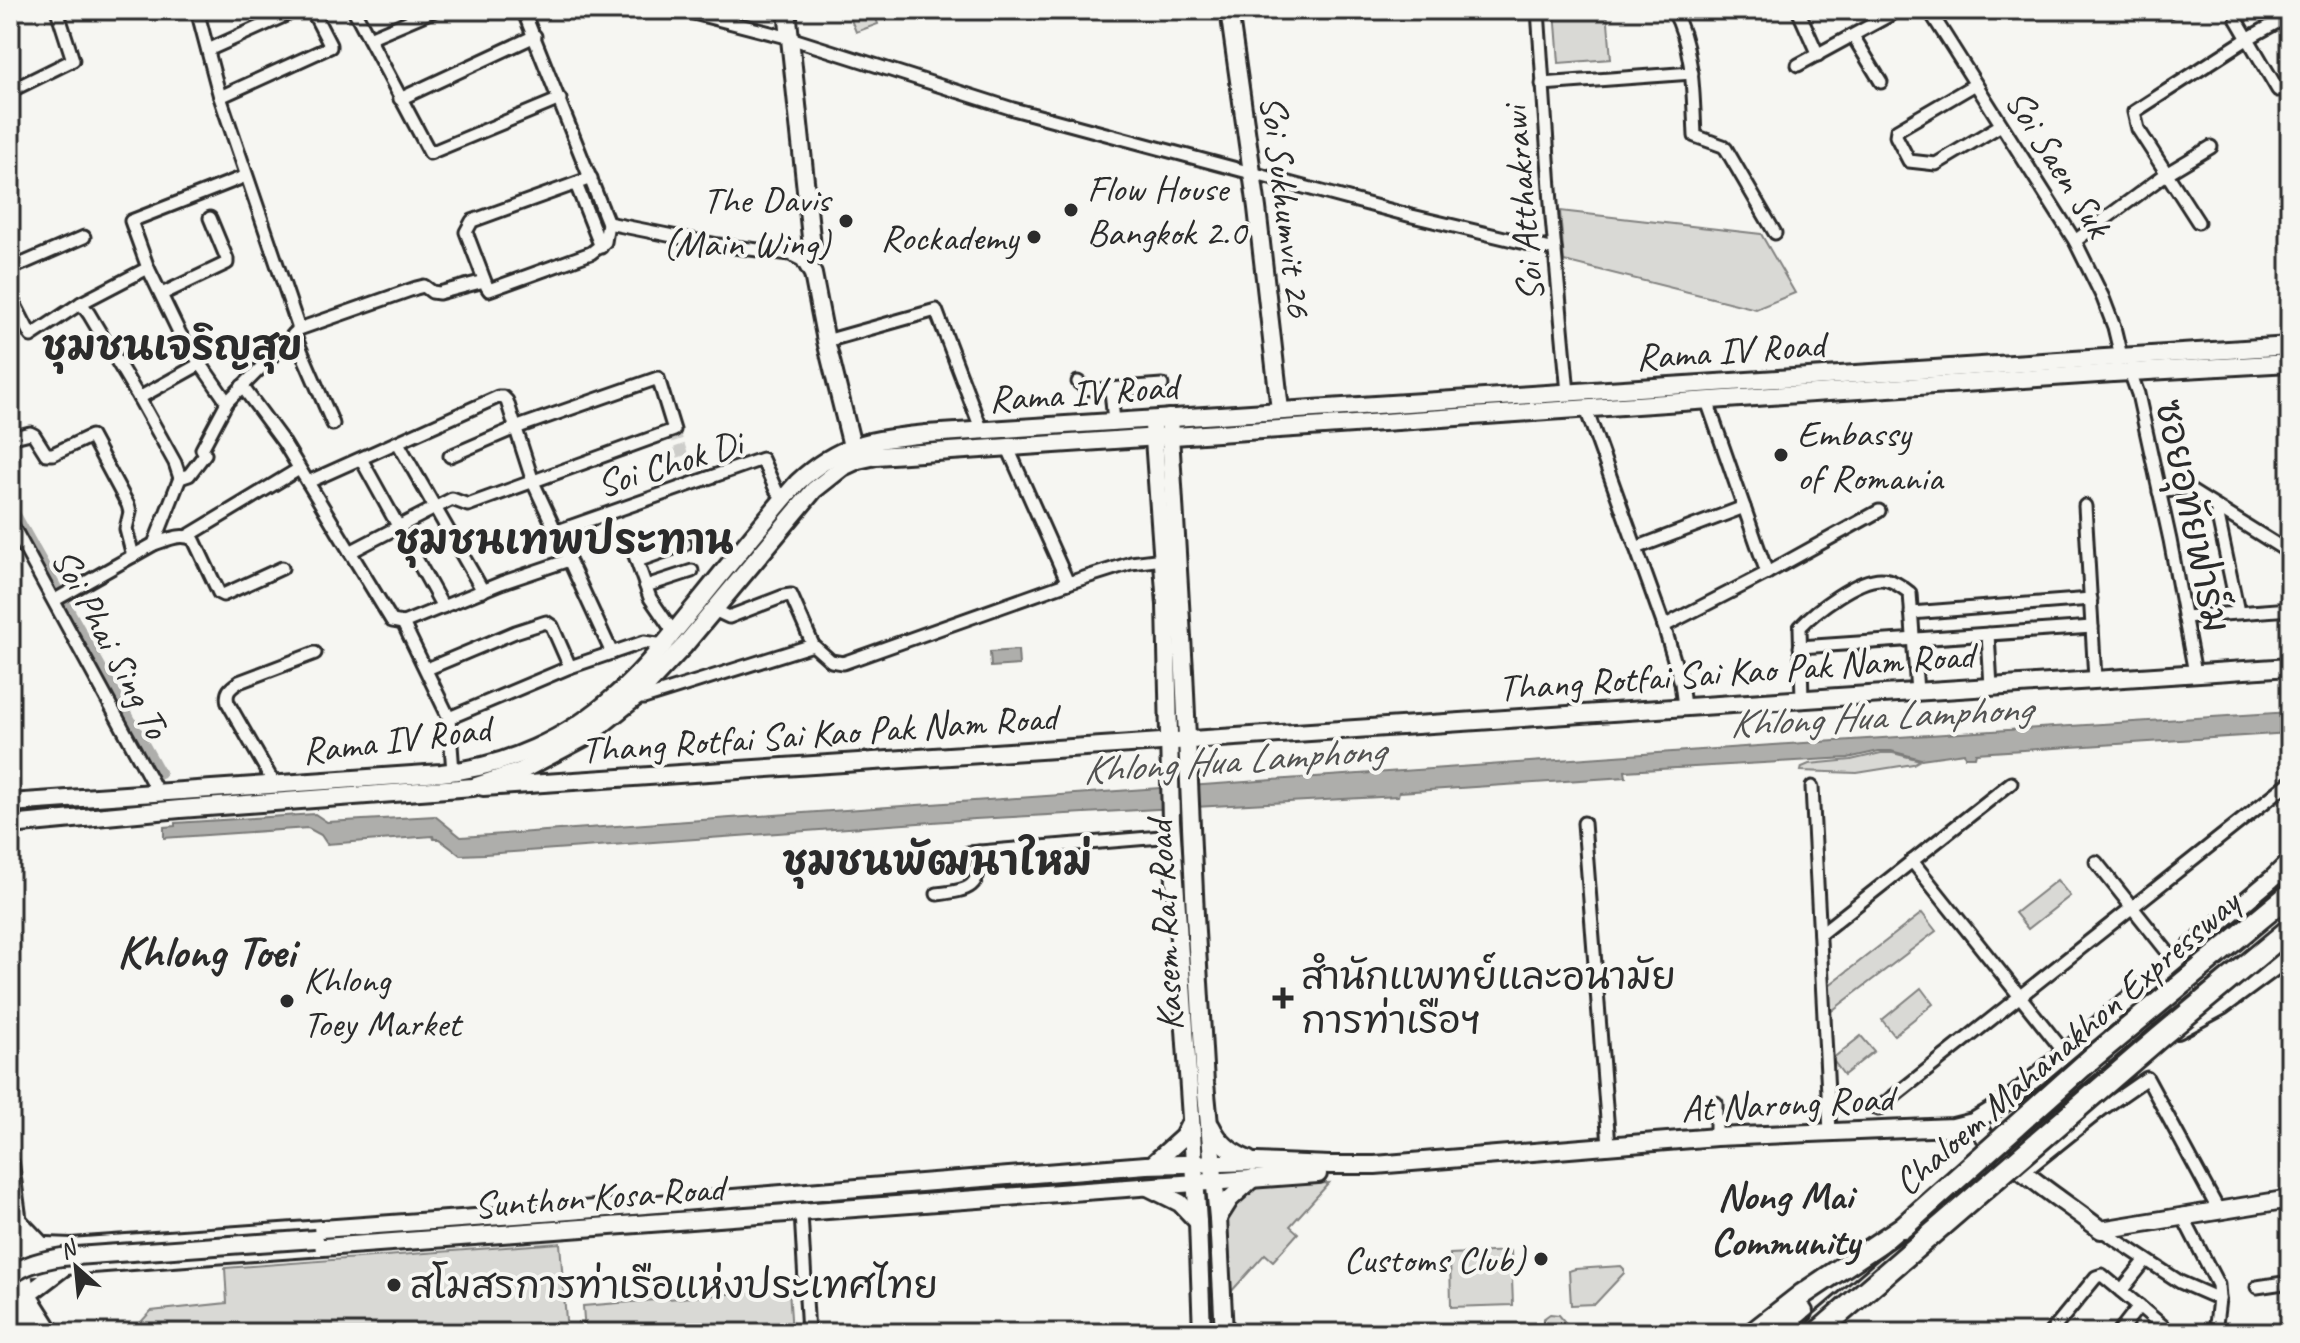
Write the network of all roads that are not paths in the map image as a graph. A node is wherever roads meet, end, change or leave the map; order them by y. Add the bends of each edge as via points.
1 (57, 10) edge
2 (197, 10) edge
3 (297, 10) edge
4 (312, 10) edge
5 (354, 10) edge
6 (523, 10) edge
7 (682, 10) edge
8 (787, 10) edge
9 (1229, 10) edge
10 (1538, 10) edge
11 (1673, 10) edge
12 (1798, 10) edge
13 (1899, 10) edge
14 (1929, 10) edge
15 (429, 11) edge
16 (2290, 15) edge
17 (2237, 20) dead end
18 (535, 36) junction
19 (1853, 36) junction
20 (369, 38) junction
21 (790, 38) junction
22 (2247, 39) junction
23 (208, 50) junction
24 (1818, 55) junction
25 (1798, 65) dead end
26 (1692, 73) junction
27 (1881, 82) dead end
28 (2290, 83) edge
29 (1542, 84) junction
30 (1974, 85) junction
31 (10, 91) edge
32 (220, 97) junction
33 (400, 99) junction
34 (560, 99) junction
35 (2001, 125) junction
36 (2211, 147) dead end
37 (1250, 171) junction
38 (2166, 174) junction
39 (246, 176) junction
40 (591, 178) junction
41 (576, 184) junction
42 (210, 218) dead end
43 (2198, 222) dead end
44 (608, 223) junction
45 (1775, 233) dead end
46 (84, 237) dead end
47 (2075, 241) junction
48 (601, 247) junction
49 (1555, 250) junction
50 (806, 262) junction
51 (148, 268) junction
52 (10, 269) edge
53 (484, 281) junction
54 (162, 294) junction
55 (10, 295) edge
56 (81, 303) junction
57 (297, 331) junction
58 (826, 341) junction
59 (2290, 346) edge
60 (2121, 356) junction
61 (2290, 363) edge
62 (200, 364) junction
63 (2130, 372) junction
64 (1078, 382) dead end
65 (1162, 385) dead end
66 (242, 386) junction
67 (1111, 390) junction
68 (139, 398) junction
69 (1707, 401) junction
70 (227, 402) junction
71 (1574, 404) junction
72 (1280, 410) junction
73 (1161, 419) junction
74 (1114, 422) junction
75 (333, 424) dead end
76 (515, 428) junction
77 (982, 431) junction
78 (10, 438) edge
79 (1162, 438) junction
80 (398, 443) junction
81 (852, 446) junction
82 (1007, 446) junction
83 (450, 456) dead end
84 (361, 459) junction
85 (299, 469) junction
86 (180, 478) junction
87 (308, 482) junction
88 (533, 482) junction
89 (2159, 492) junction
90 (783, 498) junction
91 (2085, 506) dead end
92 (434, 507) junction
93 (1744, 507) junction
94 (2216, 507) junction
95 (1879, 511) dead end
96 (10, 521) edge
97 (399, 526) junction
98 (555, 532) junction
99 (188, 536) junction
100 (629, 539) dead end
101 (154, 544) junction
102 (685, 544) dead end
103 (1636, 548) junction
104 (350, 552) junction
105 (2290, 553) edge
106 (133, 556) junction
107 (1163, 559) junction
108 (569, 560) junction
109 (637, 561) junction
110 (282, 568) dead end
111 (692, 571) dead end
112 (1767, 573) junction
113 (1068, 583) junction
114 (646, 586) junction
115 (483, 591) junction
116 (61, 597) junction
117 (2091, 599) junction
118 (1173, 604) junction
119 (443, 607) junction
120 (2290, 609) edge
121 (714, 610) junction
122 (2238, 612) junction
123 (1911, 613) junction
124 (2184, 617) junction
125 (403, 623) junction
126 (1664, 626) junction
127 (2092, 627) junction
128 (1988, 634) junction
129 (669, 639) junction
130 (1913, 639) junction
131 (813, 645) junction
132 (1800, 647) junction
133 (315, 653) dead end
134 (612, 653) junction
135 (570, 667) junction
136 (2290, 667) edge
137 (427, 669) junction
138 (2195, 673) junction
139 (2095, 679) junction
140 (1991, 687) junction
141 (1917, 692) junction
142 (635, 698) junction
143 (1802, 699) junction
144 (1684, 706) junction
145 (449, 718) junction
146 (1186, 742) junction
147 (1169, 743) junction
148 (453, 772) junction
149 (2290, 782) edge
150 (2011, 783) dead end
151 (275, 785) junction
152 (473, 787) junction
153 (1812, 787) dead end
154 (158, 793) junction
155 (10, 803) edge
156 (1584, 823) dead end
157 (10, 825) edge
158 (1172, 828) junction
159 (1912, 861) junction
160 (2290, 861) edge
161 (2096, 862) dead end
162 (2290, 873) edge
163 (937, 894) dead end
164 (2290, 894) edge
165 (2132, 908) junction
166 (2290, 929) edge
167 (1820, 934) junction
168 (1188, 946) junction
169 (2290, 953) edge
170 (2177, 963) junction
171 (2020, 997) junction
172 (2160, 1037) junction
173 (2065, 1053) junction
174 (1716, 1103) dead end
175 (1878, 1109) dead end
176 (1191, 1121) junction
177 (1209, 1121) junction
178 (1976, 1125) junction
179 (1830, 1132) junction
180 (1716, 1137) junction
181 (1609, 1145) junction
182 (1194, 1162) junction
183 (1212, 1162) junction
184 (10, 1164) edge
185 (1152, 1165) junction
186 (1255, 1170) junction
187 (2025, 1171) junction
188 (1214, 1181) junction
189 (1196, 1183) junction
190 (1145, 1185) junction
191 (2290, 1199) edge
192 (2219, 1211) junction
193 (801, 1213) junction
194 (2183, 1217) junction
195 (1218, 1218) junction
196 (462, 1219) junction
197 (1198, 1222) junction
198 (1903, 1227) junction
199 (2101, 1230) junction
200 (17, 1235) edge
201 (99, 1245) junction
202 (2146, 1260) junction
203 (98, 1264) junction
204 (65, 1266) junction
205 (14, 1268) edge
206 (2290, 1282) edge
207 (10, 1287) edge
208 (2257, 1287) dead end
209 (2121, 1291) junction
210 (22, 1299) junction
211 (2219, 1299) junction
212 (2139, 1306) junction
213 (13, 1333) edge
214 (37, 1333) edge
215 (52, 1333) edge
216 (808, 1333) edge
217 (1202, 1333) edge
218 (1224, 1333) edge
219 (1753, 1333) edge
220 (1776, 1333) edge
221 (1817, 1333) edge
222 (2050, 1333) edge
223 (2118, 1333) edge
224 (2171, 1333) edge
225 (2215, 1333) edge

1 - 31 street via 73,60
2 - 23 street
3 - 23 street
4 - 32 street via 330,47
5 - 20 street
6 - 18 street
7 - 21 street
8 - 21 main road
9 - 37 main road, Soi Sukhumvit 26
10 - 29 street, Soi Atthakrawi
11 - 26 street
12 - 24 street
13 - 19 street
14 - 30 street, Soi Saen Suk
15 - 20 street
16 - 22 street
17 - 22 street
18 - 33 street
18 - 34 street
19 - 24 street
19 - 27 street
20 - 33 street
21 - 37 street via 1013,109
21 - 50 main road via 812,247
22 - 28 street via 2278,90
22 - 38 street via 2134,112 2138,129
23 - 32 street
24 - 25 street
26 - 29 street
26 - 45 street via 1695,136 1726,149
29 - 49 street, Soi Atthakrawi
30 - 35 street, Soi Saen Suk
30 - 35 street via 1897,130 1909,161 1936,164
32 - 39 street
33 - 34 street via 430,153
34 - 40 street
35 - 47 street, Soi Saen Suk
36 - 38 street
37 - 49 street
37 - 72 main road, Soi Sukhumvit 26
38 - 43 street
38 - 47 street
39 - 51 street via 131,221
39 - 57 street
40 - 41 street
40 - 44 street
41 - 48 street
41 - 53 street via 472,221 466,232
42 - 54 street via 227,263
44 - 48 street
44 - 50 street via 790,254
46 - 52 street
47 - 60 street, Soi Saen Suk via 2103,298
48 - 53 street via 489,290
49 - 71 street, Soi Atthakrawi
50 - 58 main road
51 - 54 street
51 - 56 street
53 - 57 street via 439,293 416,288
54 - 62 street
55 - 56 street via 31,336
56 - 68 street
57 - 66 street
57 - 75 street
58 - 77 street via 936,310
58 - 81 main road
59 - 60 main road, Rama IV Road
60 - 71 main road, Rama IV Road
61 - 63 main road, Rama IV Road
62 - 68 street
62 - 70 street
63 - 69 main road, Rama IV Road
63 - 89 street, ซอยอุทัยฟาร์ม
64 - 67 street via 1091,390
65 - 67 street
66 - 70 street
66 - 85 street
67 - 74 street
68 - 86 street
69 - 71 main road, Rama IV Road
69 - 93 street
70 - 86 street via 202,449 205,454 189,475
71 - 72 main road, Rama IV Road
71 - 79 main road, Rama IV Road
71 - 103 street, Soi Atthakrawi
72 - 73 main road, Rama IV Road
73 - 74 main road, Rama IV Road
73 - 79 main road, Kasem Rat Road
74 - 77 main road, Rama IV Road
76 - 80 street via 507,401 498,397
76 - 83 street
76 - 88 street
76 - 88 street via 658,378 674,430
77 - 81 main road, Rama IV Road via 894,437
78 - 106 street via 30,433 46,454 53,454 91,436 128,505 126,529
79 - 82 main road, Rama IV Road
79 - 107 main road, Kasem Rat Road
79 - 118 main road, Kasem Rat Road
80 - 84 street
80 - 92 street
81 - 90 main road, Rama IV Road via 814,467
82 - 113 street
82 - 121 main road, Rama IV Road via 897,453 843,467 814,490
84 - 87 street
84 - 97 street
85 - 87 street
85 - 99 street
86 - 101 street
87 - 104 street
88 - 92 street via 468,505 452,499
88 - 98 street
89 - 94 street via 2186,488
89 - 124 street, ซอยอุทัยฟาร์ม
90 - 98 street, Soi Chok Di via 762,459
90 - 129 main road, Rama IV Road
91 - 117 street
92 - 97 street
92 - 115 street
93 - 103 street
93 - 112 street
94 - 105 street
94 - 122 street
95 - 112 street
96 - 116 street, Soi Phai Sing To
97 - 104 street
97 - 119 street
98 - 108 street
99 - 101 street
99 - 110 street via 223,595
100 - 109 street
101 - 106 street
102 - 109 street
103 - 126 street, Soi Atthakrawi
104 - 125 street via 392,621
106 - 116 street
107 - 113 street
107 - 118 main road, Kasem Rat Road
108 - 115 street
108 - 134 street
109 - 114 street
111 - 114 street
112 - 126 street
113 - 131 street via 843,663 831,661
114 - 129 street
115 - 119 street
116 - 154 street, Soi Phai Sing To
117 - 123 street
117 - 127 street
118 - 146 main road, Kasem Rat Road
118 - 147 main road, Kasem Rat Road
119 - 125 street
120 - 122 street
121 - 131 street via 729,617 791,595
121 - 142 main road, Rama IV Road
122 - 124 street
123 - 130 street
123 - 132 street via 1910,593 1899,585 1881,579 1868,582 1805,622
124 - 138 street, ซอยอุทัยฟาร์ม
125 - 137 street
126 - 144 street, Soi Atthakrawi
127 - 128 street
127 - 139 street
128 - 130 street
128 - 140 street
129 - 134 street
129 - 148 main road, Rama IV Road via 617,695 581,722 498,763
130 - 132 street
130 - 141 street
131 - 142 street
132 - 143 street
133 - 151 street via 239,682 226,697
134 - 135 street
135 - 137 street via 546,622
135 - 145 street
136 - 138 main road, Thang Rotfai Sai Kao Pak Nam Road
137 - 145 street
138 - 139 main road, Thang Rotfai Sai Kao Pak Nam Road
139 - 140 main road, Thang Rotfai Sai Kao Pak Nam Road
140 - 141 main road, Thang Rotfai Sai Kao Pak Nam Road
141 - 143 main road, Thang Rotfai Sai Kao Pak Nam Road
142 - 152 main road, Rama IV Road via 565,749
143 - 144 main road, Thang Rotfai Sai Kao Pak Nam Road
144 - 146 main road, Thang Rotfai Sai Kao Pak Nam Road
145 - 148 street
146 - 147 main road, Thang Rotfai Sai Kao Pak Nam Road
146 - 168 main road, Kasem Rat Road
147 - 152 main road, Thang Rotfai Sai Kao Pak Nam Road
147 - 158 main road, Kasem Rat Road
148 - 151 main road, Rama IV Road
149 - 165 street
150 - 159 street
151 - 154 main road, Rama IV Road
152 - 157 main road, Rama IV Road
153 - 167 street
154 - 155 main road, Rama IV Road
156 - 181 street
158 - 163 street via 973,852 980,870 974,883 962,891
158 - 168 main road, Kasem Rat Road
159 - 167 street
159 - 171 street
160 - 170 main road, At Narong Road
161 - 165 street
162 - 170 main road, At Narong Road
164 - 198 highway, Chaloem Mahanakhon Expressway, bridge via 2092,1058
165 - 170 street
165 - 171 street
166 - 172 highway, Chaloem Mahanakhon Expressway, bridge
167 - 179 street
168 - 176 main road, Kasem Rat Road
168 - 177 main road, Kasem Rat Road
169 - 172 highway, bridge via 2221,1004
170 - 173 main road, At Narong Road
170 - 178 main road, At Narong Road via 2005,1112
171 - 173 street
171 - 175 street
172 - 221 highway, Chaloem Mahanakhon Expressway, bridge
173 - 178 main road, At Narong Road
174 - 180 street
176 - 182 main road, Kasem Rat Road
176 - 185 main road via 1183,1137
177 - 183 main road, Kasem Rat Road
177 - 186 main road via 1222,1144
178 - 179 main road, At Narong Road
178 - 186 main road, At Narong Road via 1949,1134 1691,1146 1399,1170
178 - 187 main road via 2002,1155
179 - 180 main road, At Narong Road
180 - 181 main road, At Narong Road
181 - 186 main road, At Narong Road
182 - 183 main road, At Narong Road
182 - 185 main road, Sunthon Kosa Road
182 - 189 main road, Kasem Rat Road
183 - 186 main road, At Narong Road
183 - 188 main road, Kasem Rat Road
184 - 200 main road
185 - 196 main road, Sunthon Kosa Road
186 - 188 main road, At Narong Road
186 - 195 main road
187 - 192 street via 2147,1078
187 - 199 main road
188 - 189 main road, At Narong Road
188 - 195 main road, Kasem Rat Road
189 - 190 main road, Sunthon Kosa Road
189 - 197 main road, Kasem Rat Road
190 - 193 main road, Sunthon Kosa Road
190 - 197 main road via 1172,1198
191 - 192 main road
192 - 194 main road
193 - 203 main road, Sunthon Kosa Road
193 - 216 street
194 - 199 main road
194 - 211 street via 2218,1285
195 - 218 main road, Kasem Rat Road
196 - 201 main road, Sunthon Kosa Road
196 - 205 main road, bridge via 401,1232 62,1257
197 - 217 main road, Kasem Rat Road
198 - 219 highway
198 - 220 highway, Chaloem Mahanakhon Expressway
199 - 202 street
200 - 201 main road, Sunthon Kosa Road via 43,1247
200 - 205 main road
201 - 203 main road
202 - 209 street
202 - 211 street
203 - 204 main road, Sunthon Kosa Road
204 - 205 main road, Sunthon Kosa Road
204 - 210 main road
205 - 210 main road
206 - 208 street
207 - 210 main road
209 - 212 street
209 - 222 street via 2104,1275 2098,1276
210 - 213 main road
210 - 214 main road
210 - 215 main road
211 - 225 street
212 - 223 street
212 - 224 street

